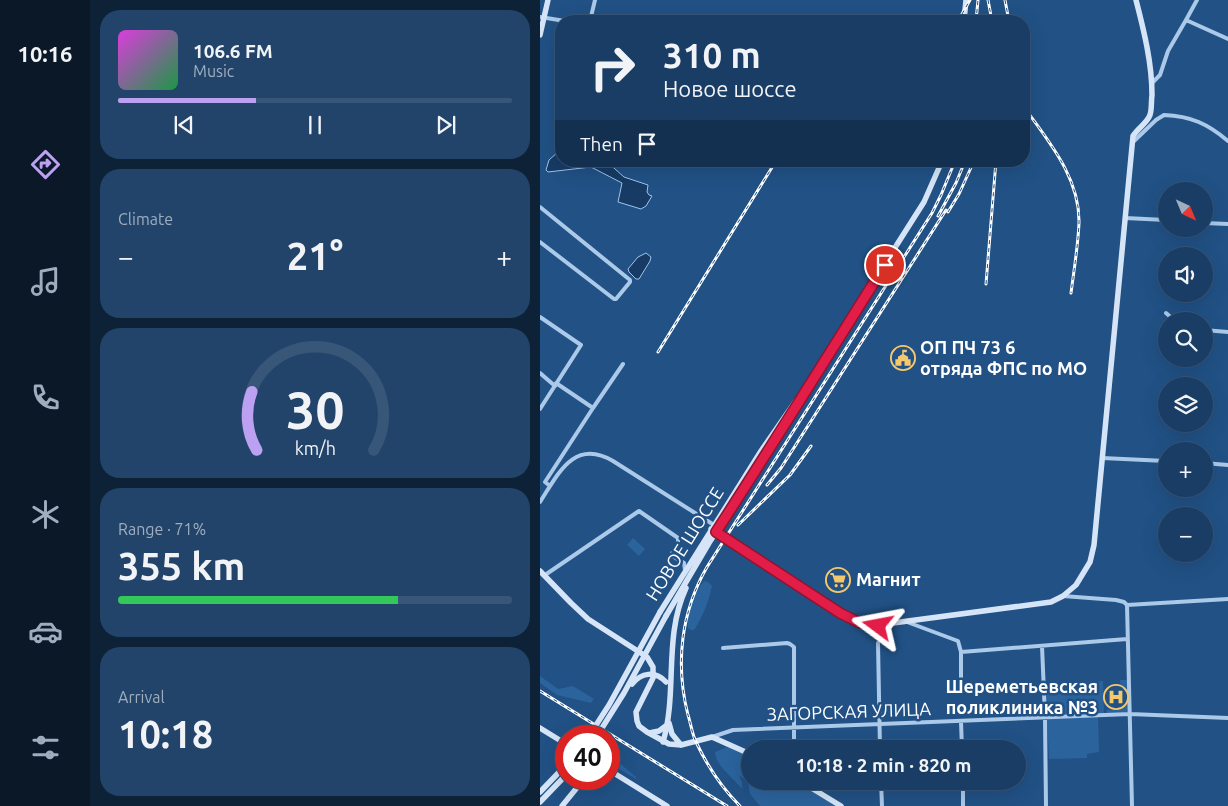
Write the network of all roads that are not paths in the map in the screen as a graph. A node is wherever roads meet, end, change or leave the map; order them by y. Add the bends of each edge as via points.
1 (548, 0) edge
2 (595, 0) edge
3 (966, 0) edge
4 (1136, 0) edge
5 (1197, 0) edge
6 (591, 15) edge
7 (965, 15) edge
8 (542, 17) edge
9 (555, 19) edge
10 (1186, 20) junction
11 (540, 35) edge
12 (1228, 39) edge
13 (1152, 83) junction
14 (1133, 142) junction
15 (1228, 142) edge
16 (939, 167) edge
17 (540, 207) edge
18 (1125, 218) junction
19 (1158, 220) edge
20 (1213, 223) edge
21 (1228, 224) edge
22 (540, 242) edge
23 (540, 317) edge
24 (1213, 331) edge
25 (1228, 332) edge
26 (623, 364) dead end
27 (540, 372) edge
28 (556, 384) junction
29 (593, 408) junction
30 (540, 409) edge
31 (566, 449) junction
32 (570, 454) dead end
33 (1102, 458) junction
34 (1158, 461) edge
35 (1213, 464) edge
36 (1228, 465) edge
37 (550, 486) junction
38 (540, 502) edge
39 (714, 529) junction
40 (684, 563) junction
41 (694, 563) junction
42 (685, 570) junction
43 (542, 573) edge
44 (1063, 596) junction
45 (1228, 599) edge
46 (1127, 605) junction
47 (663, 614) junction
48 (907, 622) junction
49 (1127, 639) junction
50 (878, 643) dead end
51 (1042, 646) junction
52 (723, 648) dead end
53 (961, 652) junction
54 (961, 682) dead end
55 (670, 698) junction
56 (615, 709) junction
57 (1130, 714) junction
58 (1045, 718) junction
59 (1228, 718) edge
60 (669, 721) junction
61 (961, 722) junction
62 (879, 724) junction
63 (596, 725) edge
64 (604, 725) edge
65 (540, 728) edge
66 (794, 728) junction
67 (647, 732) junction
68 (555, 737) edge
69 (712, 737) junction
70 (794, 740) edge
71 (880, 740) edge
72 (962, 740) edge
73 (663, 742) junction
74 (681, 745) junction
75 (741, 750) edge
76 (555, 776) edge
77 (620, 777) edge
78 (555, 786) edge
79 (575, 790) edge
80 (815, 790) edge
81 (881, 790) edge
82 (963, 790) edge
83 (540, 792) edge
84 (540, 802) edge
85 (562, 806) edge
86 (667, 806) edge
87 (841, 806) edge
88 (882, 806) edge
89 (964, 806) edge
90 (1046, 806) edge
91 (1132, 806) edge

1 - 8 street
2 - 6 street
3 - 7 street
4 - 13 street
5 - 10 street
8 - 9 street
8 - 11 street
10 - 12 street
10 - 13 street via 1168,51 1160,75
13 - 14 street via 1150,114 1133,136
14 - 15 street via 1164,115 1201,121
14 - 18 street
16 - 39 street, НОВОЕ ШОССЕ via 924,202 787,423
17 - 22 street via 630,281 614,299
18 - 19 street
18 - 33 street
20 - 21 street
23 - 28 street via 581,345
24 - 25 street
26 - 29 street
27 - 28 street
28 - 29 street
28 - 30 street
29 - 31 street
31 - 32 street
31 - 37 street via 545,482
33 - 34 street
33 - 44 street via 1090,562 1076,585
35 - 36 street
37 - 38 street
37 - 39 street via 573,458 596,453
39 - 41 street, НОВОЕ ШОССЕ
39 - 48 street via 858,622 878,626
40 - 41 street
40 - 42 street
40 - 43 street via 671,555 678,538 639,511
41 - 42 street, НОВОЕ ШОССЕ
41 - 47 street, НОВОЕ ШОССЕ
41 - 55 street via 675,619
42 - 47 street, НОВОЕ ШОССЕ
43 - 67 street via 588,619 652,662 653,678 636,717 639,726
44 - 46 street via 1120,600
44 - 48 street via 1041,604
45 - 46 street
46 - 49 street
47 - 56 street, НОВОЕ ШОССЕ, bridge
47 - 63 street, НОВОЕ ШОССЕ, bridge
48 - 53 street via 958,641
49 - 51 street
49 - 57 street
50 - 62 street
51 - 53 street
51 - 58 street
52 - 66 street via 786,643 794,647
53 - 54 street
55 - 56 street, bridge via 666,682 657,675 642,675
55 - 60 street
56 - 64 street, НОВОЕ ШОССЕ, bridge
57 - 58 street, ЗАГОРСКАЯ УЛИЦА
57 - 59 street, ЗАГОРСКАЯ УЛИЦА
57 - 91 street
58 - 61 street, ЗАГОРСКАЯ УЛИЦА
58 - 90 street
60 - 67 street via 659,732
60 - 73 street
60 - 74 street via 672,734
61 - 62 street, ЗАГОРСКАЯ УЛИЦА
61 - 72 street
62 - 66 street, ЗАГОРСКАЯ УЛИЦА
62 - 71 street
65 - 68 street
66 - 69 street, ЗАГОРСКАЯ УЛИЦА via 733,730
66 - 70 street
67 - 73 street
69 - 74 street
69 - 75 street
73 - 74 street
76 - 83 street
77 - 86 street
78 - 84 street
79 - 85 street
80 - 87 street
81 - 88 street
82 - 89 street

